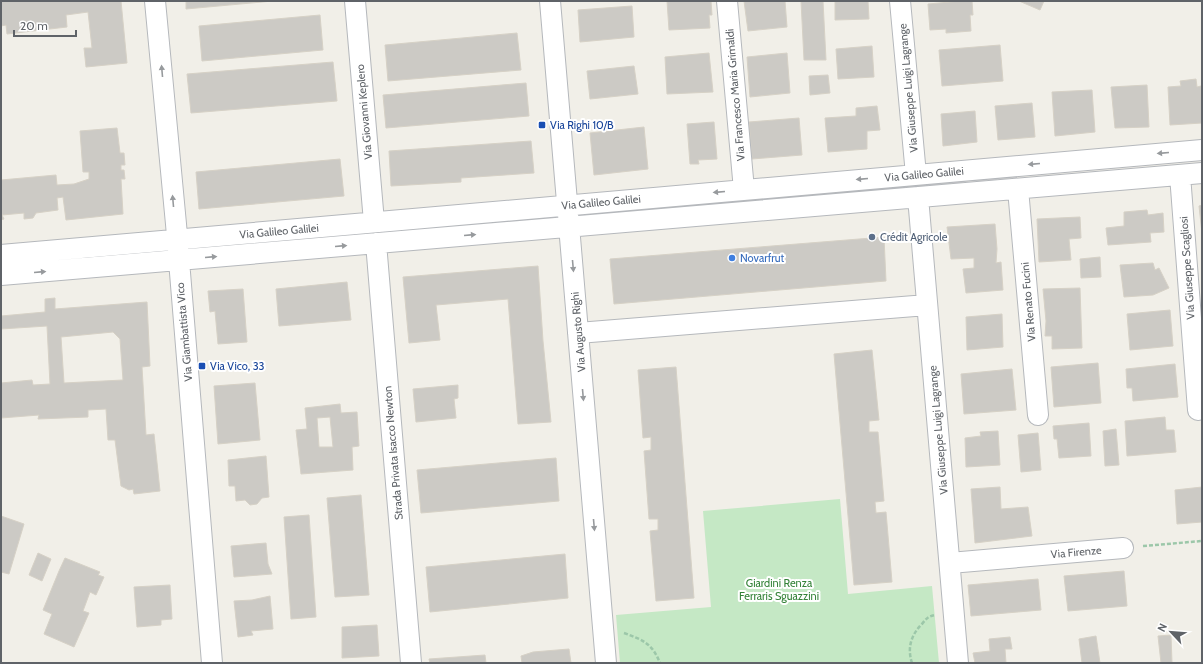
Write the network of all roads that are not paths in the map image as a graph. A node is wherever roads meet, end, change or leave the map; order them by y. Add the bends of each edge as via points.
1 (155, 1) edge
2 (355, 1) edge
3 (550, 1) edge
4 (727, 1) edge
5 (900, 1) edge
6 (1202, 150) edge
7 (1202, 173) edge
8 (916, 175) junction
9 (1180, 175) junction
10 (1018, 189) junction
11 (744, 190) junction
12 (918, 197) junction
13 (567, 205) junction
14 (374, 222) junction
15 (569, 227) junction
16 (176, 240) junction
17 (376, 243) junction
18 (1, 255) edge
19 (178, 260) junction
20 (1, 275) edge
21 (927, 305) junction
22 (578, 333) junction
23 (1198, 410) dead end
24 (1038, 415) dead end
25 (1123, 548) road end
26 (950, 563) junction
27 (212, 663) edge
28 (411, 663) edge
29 (606, 663) edge
30 (958, 663) edge

16 -> 1 street, Via Giambattista Vico
2 - 14 street, Via Giovanni Keplero
3 - 13 street, Via Augusto Righi
4 - 11 street, Via Francesco Maria Grimaldi
5 - 8 street, Via Giuseppe Luigi Lagrange
6 -> 8 street, Via Galileo Galilei
7 - 9 street, Via Galileo Galilei
8 -> 11 street, Via Galileo Galilei
9 - 10 street, Via Galileo Galilei
9 - 23 street, Via Giuseppe Scagliosi
10 - 12 street, Via Galileo Galilei
10 - 24 street, Via Renato Fucini
11 -> 13 street, Via Galileo Galilei
12 - 15 street, Via Galileo Galilei
12 - 21 street, Via Giuseppe Luigi Lagrange
13 - 14 street, Via Galileo Galilei
13 - 15 street, Via Augusto Righi
14 - 16 street, Via Galileo Galilei
17 -> 15 street, Via Galileo Galilei
15 -> 22 street, Via Augusto Righi
16 - 18 street, Via Galileo Galilei
16 - 19 street, Via Giambattista Vico
19 -> 17 street, Via Galileo Galilei
17 - 28 street, Strada Privata Isacco Newton
20 -> 19 street, Via Galileo Galilei
19 - 27 street, Via Giambattista Vico
21 - 22 street
21 - 26 street, Via Giuseppe Luigi Lagrange
22 -> 29 street, Via Augusto Righi
25 - 26 street, Via Firenze
26 - 30 street, Via Giuseppe Luigi Lagrange

